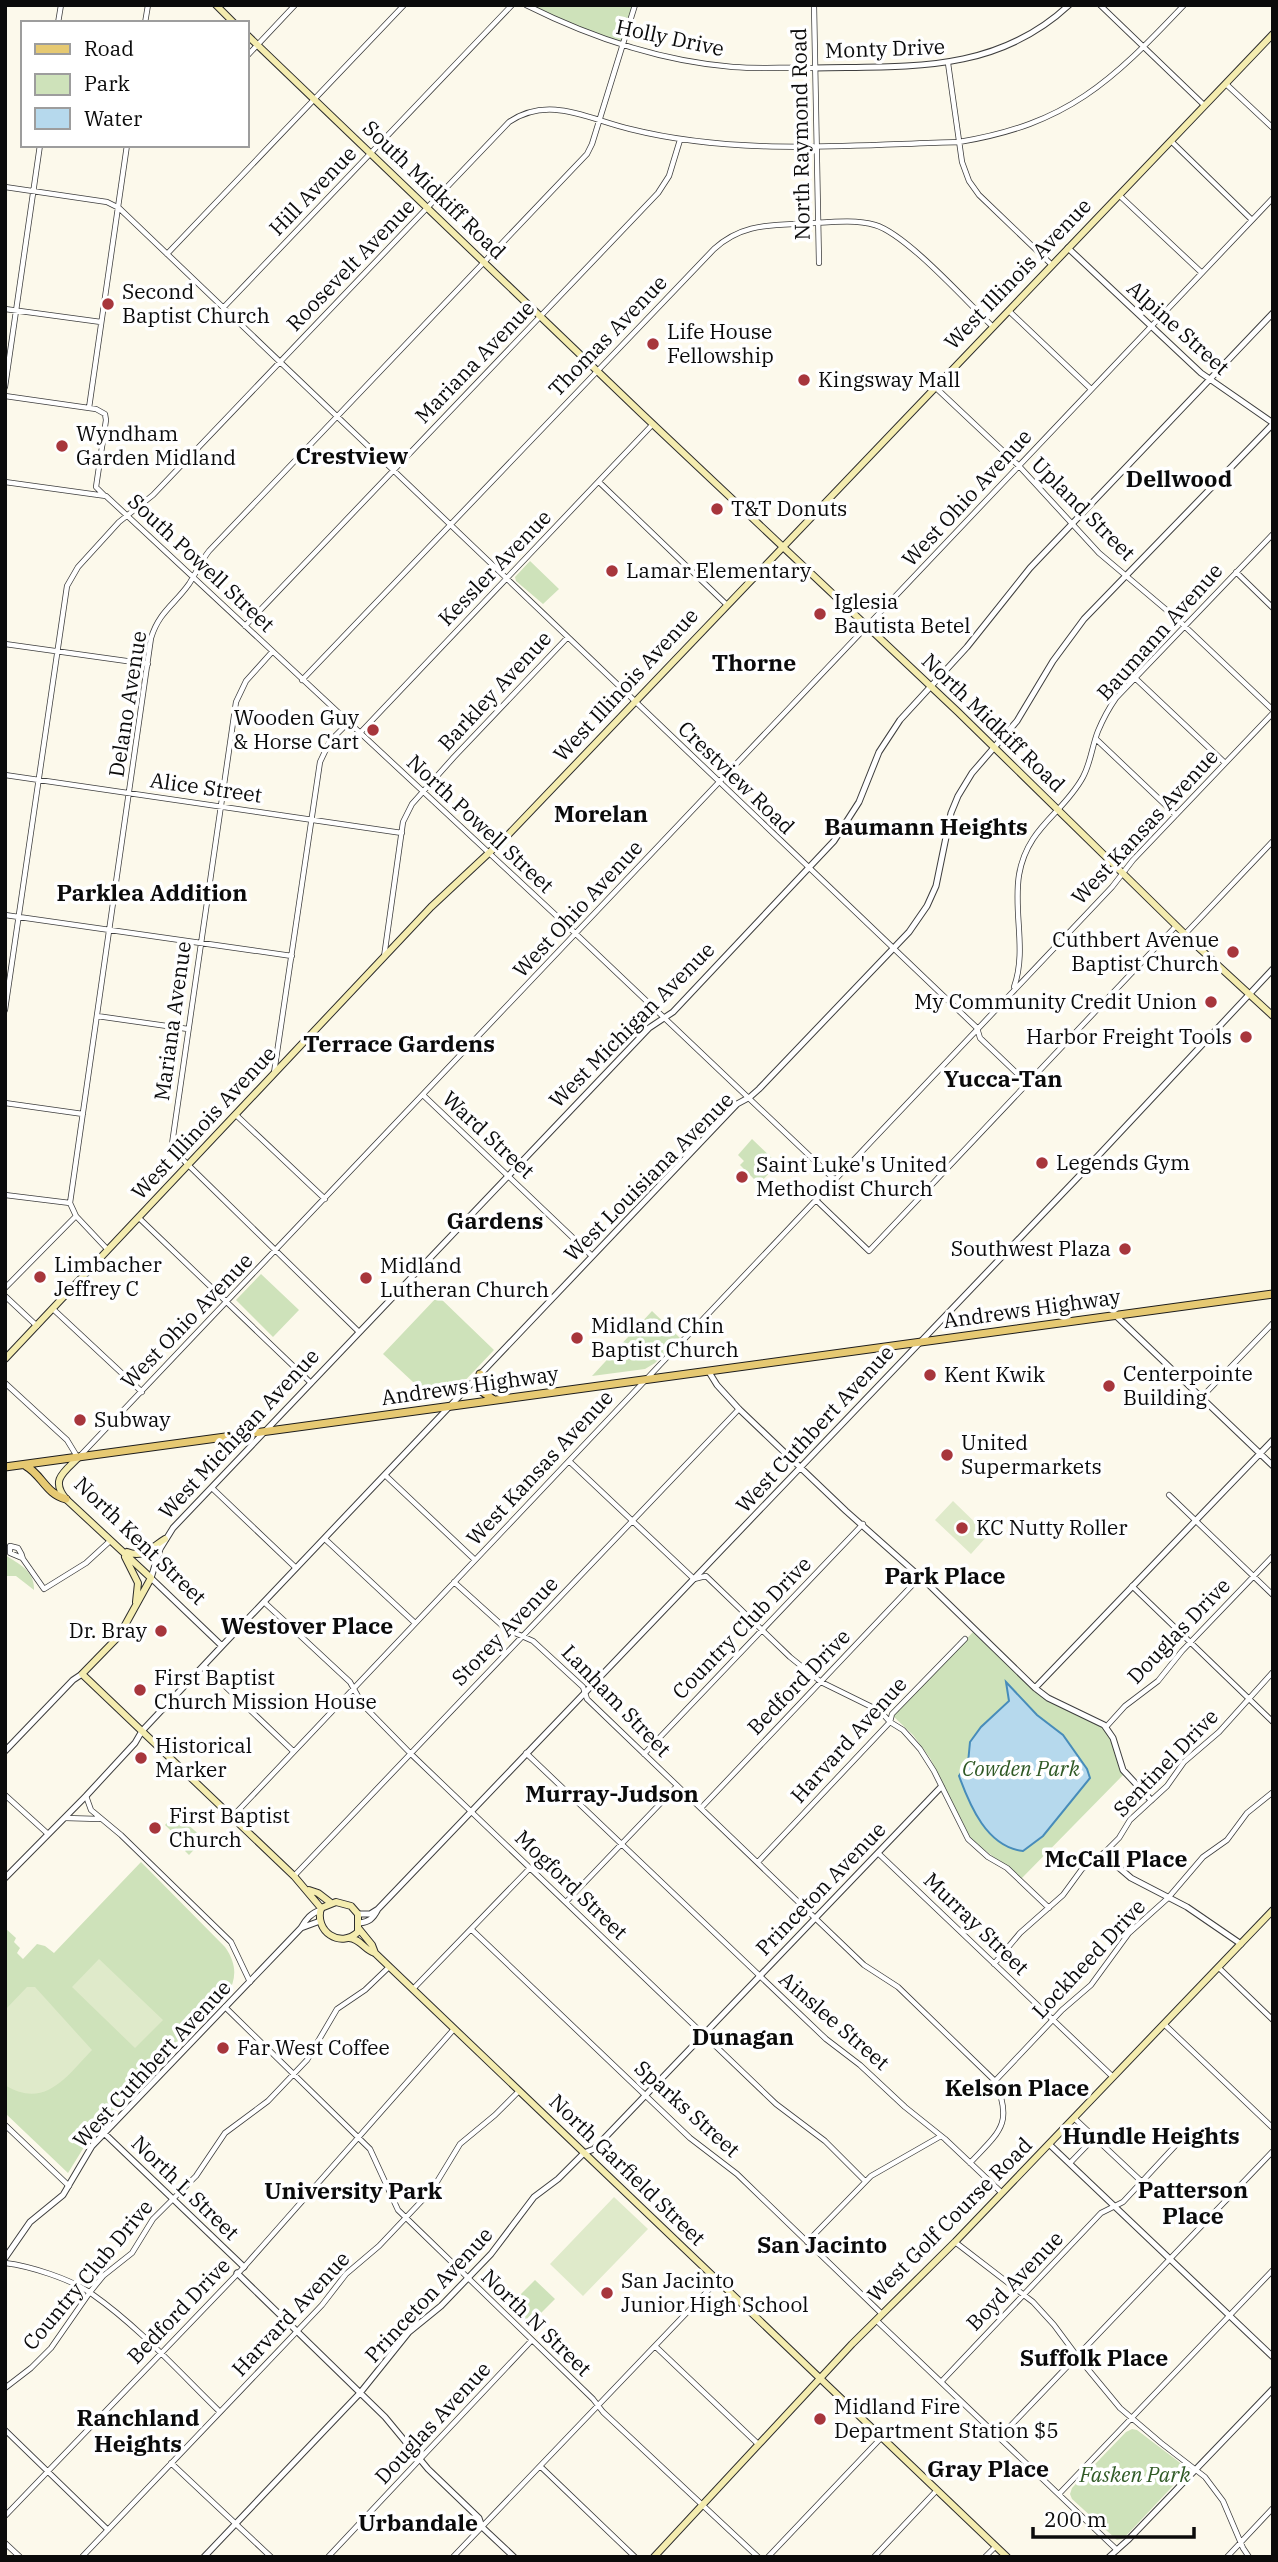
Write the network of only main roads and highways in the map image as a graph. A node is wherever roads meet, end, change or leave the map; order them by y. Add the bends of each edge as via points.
1 (216, 5) edge
2 (232, 21) edge
3 (1273, 34) edge
4 (248, 36) edge
5 (596, 370) joint
6 (782, 546) junction
7 (1273, 1016) edge
8 (1273, 1295) edge
9 (5, 1359) edge
10 (480, 1374) road end
11 (494, 1400) junction
12 (78, 1458) junction
13 (25, 1465) junction
14 (5, 1466) edge
15 (66, 1499) junction
16 (165, 1539) road end
17 (120, 1549) junction
18 (151, 1578) joint
19 (135, 1607) junction
20 (309, 1890) junction
21 (332, 1903) junction
22 (321, 1909) junction
23 (1272, 1911) edge
24 (359, 1926) junction
25 (349, 1938) junction
26 (375, 1953) junction
27 (820, 2378) junction
28 (654, 2557) edge
29 (1007, 2557) edge

1 - 2 main road
3 - 6 main road, West Illinois Avenue
4 - 5 main road, South Midkiff Road
5 - 6 main road, North Midkiff Road
6 - 7 main road, North Midkiff Road
6 - 9 main road, West Illinois Avenue
8 - 11 main road, Andrews Highway
10 - 11 main road via 480,1390
11 - 12 main road, Andrews Highway
12 - 13 main road, Andrews Highway
12 - 15 main road, North Kent Street via 58,1481
13 - 14 main road, Andrews Highway
13 - 15 main road via 36,1471 55,1496
15 - 17 main road, North Kent Street
16 - 17 main road via 139,1555
17 - 18 main road, North Kent Street
17 - 19 main road via 138,1583
18 - 19 main road, West Michigan Avenue
19 - 20 main road, West Michigan Avenue via 119,1636 82,1674
20 - 21 main road
20 - 22 main road
21 - 22 main road
21 - 24 main road via 351,1906 358,1914
22 - 25 main road via 320,1921 331,1937
23 - 27 main road, West Golf Course Road
24 - 25 main road
24 - 26 main road
25 - 26 main road
26 - 27 main road, North Garfield Street
27 - 28 main road, West Golf Course Road
27 - 29 main road, North Garfield Street

